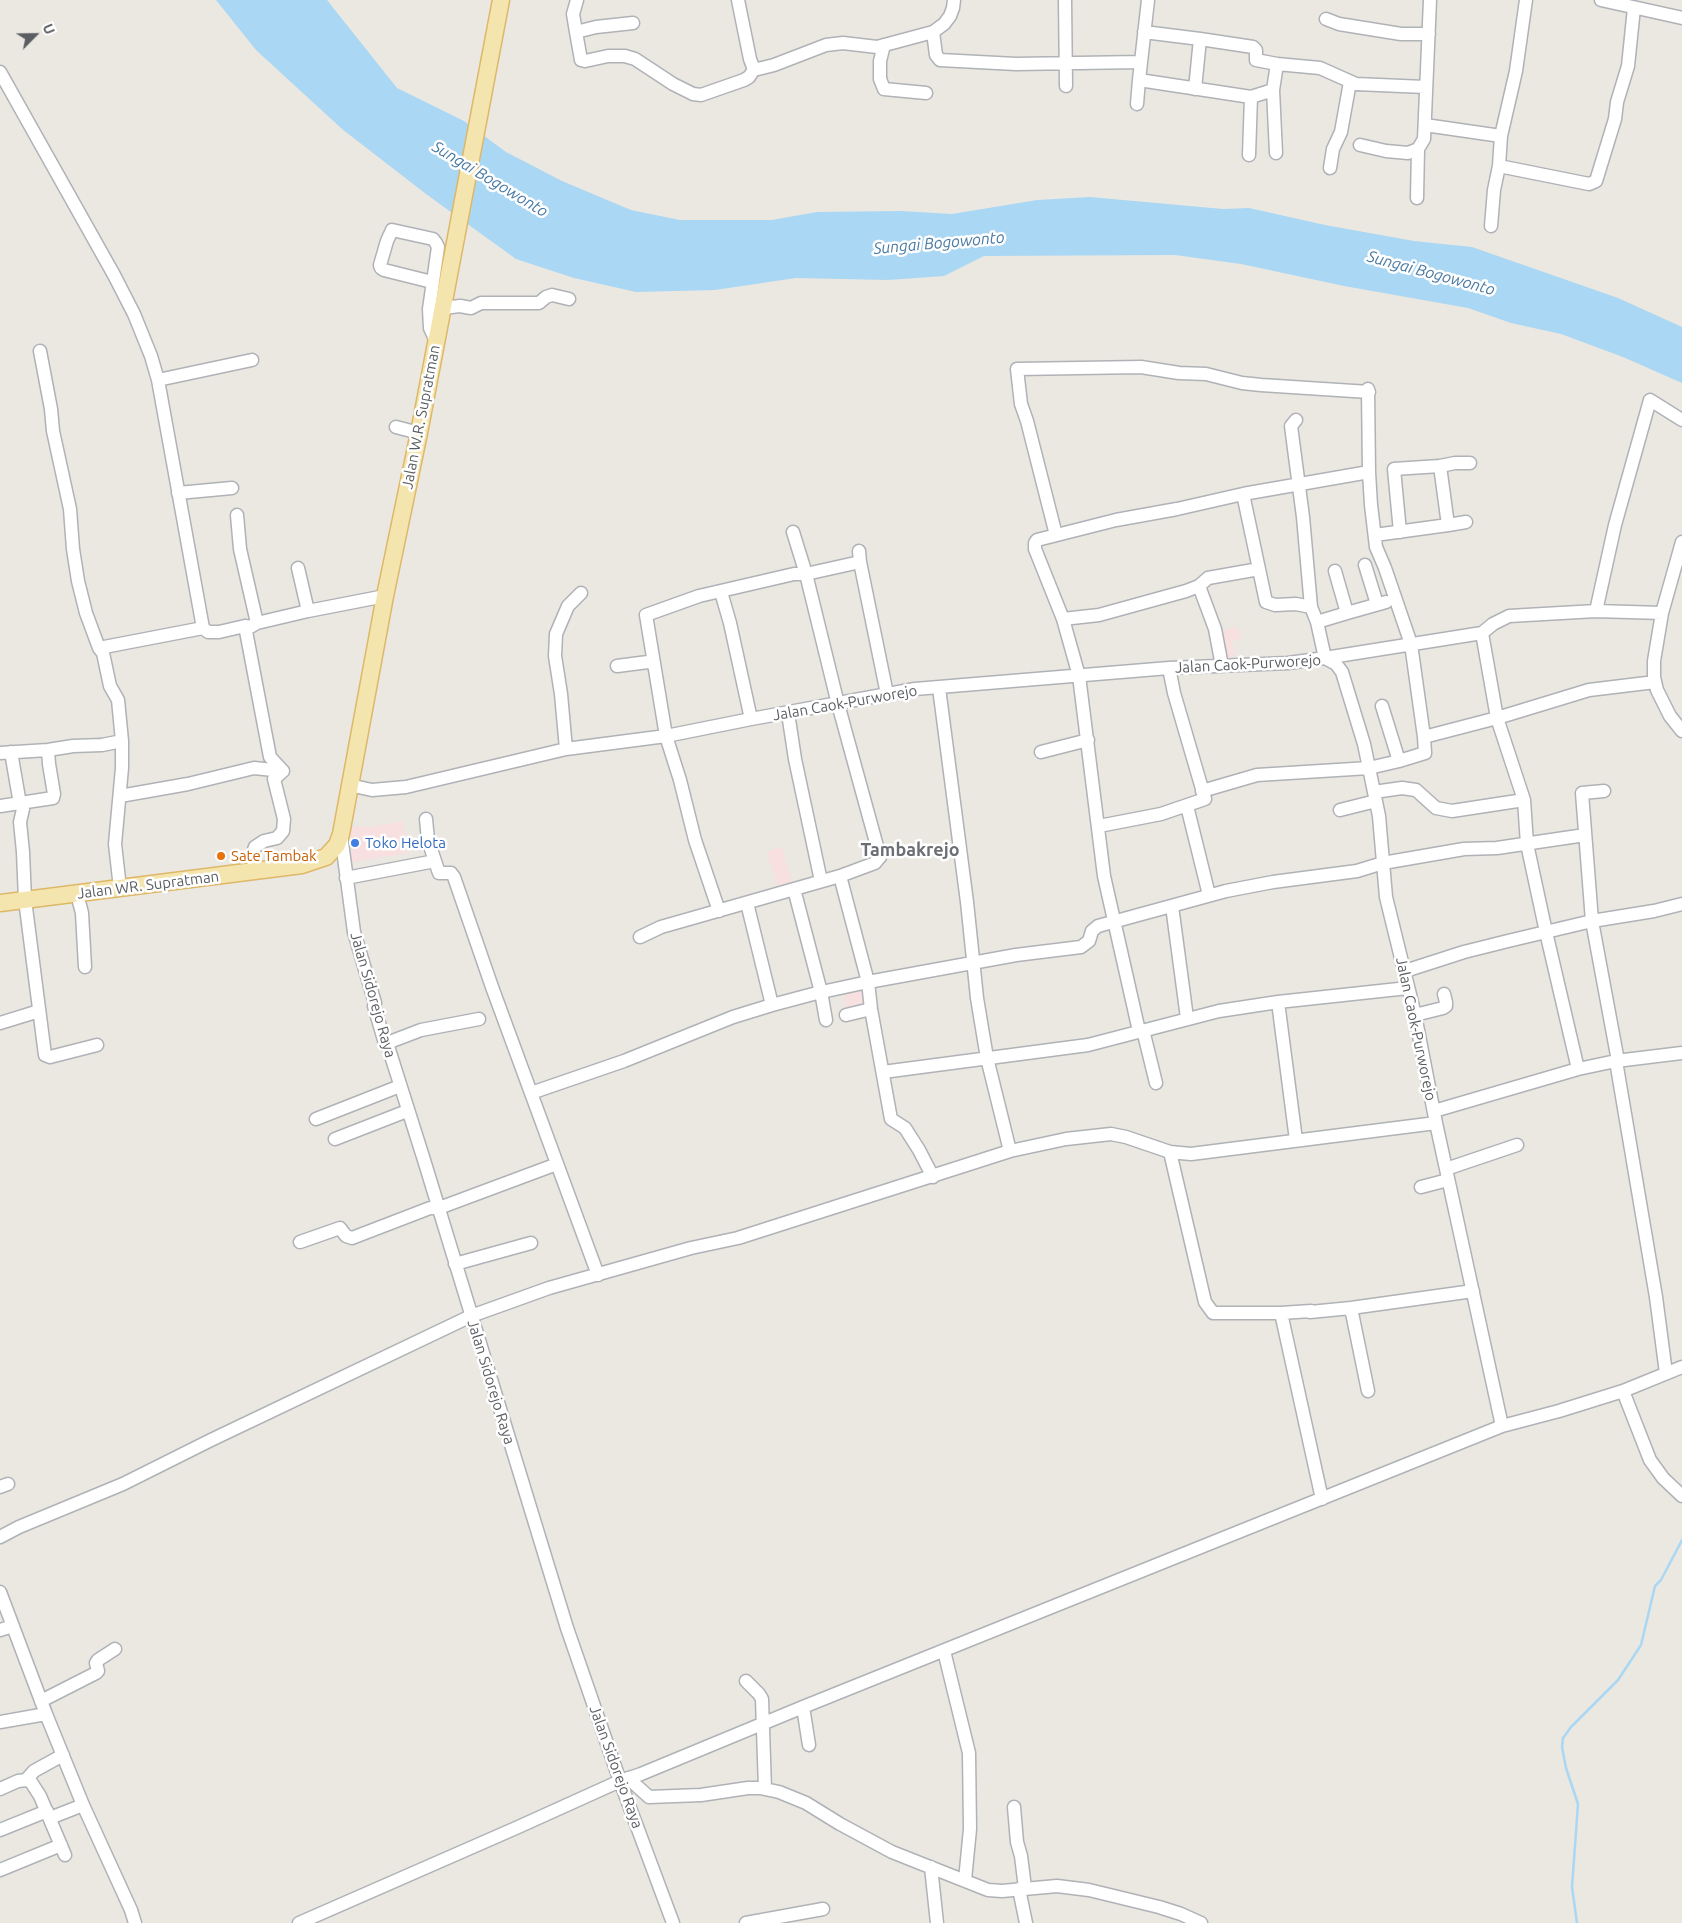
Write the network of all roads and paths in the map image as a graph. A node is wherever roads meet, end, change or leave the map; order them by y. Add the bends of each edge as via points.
1 (501, 0) edge
2 (577, 0) edge
3 (738, 0) edge
4 (954, 0) edge
5 (1064, 0) edge
6 (1148, 0) edge
7 (1430, 0) edge
8 (1526, 0) edge
9 (1601, 0) edge
10 (1658, 6) edge
11 (1634, 8) junction
12 (1682, 18) edge
13 (1326, 19) dead end
14 (633, 22) dead end
15 (576, 32) junction
16 (933, 32) junction
17 (1144, 32) junction
18 (1428, 34) junction
19 (1200, 39) junction
20 (884, 45) junction
21 (1066, 62) junction
22 (1140, 62) junction
23 (1277, 64) junction
24 (756, 68) junction
25 (0, 72) edge
26 (1139, 80) junction
27 (1350, 82) junction
28 (1066, 86) dead end
29 (1426, 87) junction
30 (1195, 89) junction
31 (1273, 90) junction
32 (926, 93) dead end
33 (1251, 97) junction
34 (1138, 104) dead end
35 (1425, 125) junction
36 (1500, 136) junction
37 (1360, 145) dead end
38 (1418, 149) junction
39 (1276, 152) dead end
40 (1249, 155) dead end
41 (1499, 166) junction
42 (1330, 168) dead end
43 (1417, 198) dead end
44 (1491, 226) dead end
45 (432, 282) junction
46 (569, 299) dead end
47 (443, 308) junction
48 (436, 341) junction
49 (40, 351) dead end
50 (252, 360) dead end
51 (158, 380) junction
52 (1296, 420) dead end
53 (1682, 420) edge
54 (396, 427) dead end
55 (419, 433) junction
56 (1470, 463) dead end
57 (1440, 466) junction
58 (1370, 472) junction
59 (1299, 483) junction
60 (232, 488) dead end
61 (178, 493) junction
62 (1244, 494) junction
63 (237, 515) dead end
64 (1466, 522) dead end
65 (1448, 525) junction
66 (793, 532) dead end
67 (1400, 532) junction
68 (1056, 534) junction
69 (1375, 535) junction
70 (1682, 542) edge
71 (1365, 565) dead end
72 (298, 568) dead end
73 (1259, 569) junction
74 (1334, 572) dead end
75 (806, 574) junction
76 (1199, 586) junction
77 (721, 592) junction
78 (581, 593) dead end
79 (385, 596) junction
80 (1310, 607) junction
81 (308, 611) junction
82 (1596, 611) junction
83 (1347, 613) junction
84 (1662, 614) junction
85 (1063, 620) junction
86 (1317, 622) junction
87 (251, 624) junction
88 (203, 628) junction
89 (1482, 633) junction
90 (1410, 644) junction
91 (99, 648) junction
92 (1325, 658) junction
93 (654, 664) junction
94 (617, 666) dead end
95 (1222, 666) junction
96 (1169, 668) junction
97 (1080, 676) junction
98 (1655, 682) junction
99 (938, 688) junction
100 (887, 694) junction
101 (838, 704) junction
102 (1382, 706) dead end
103 (788, 713) junction
104 (751, 718) junction
105 (1496, 718) junction
106 (1682, 731) edge
107 (666, 736) junction
108 (1424, 737) junction
109 (1088, 740) junction
110 (122, 741) junction
111 (566, 749) junction
112 (48, 750) junction
113 (1041, 752) dead end
114 (6, 753) edge
115 (1399, 761) junction
116 (1369, 768) junction
117 (283, 771) junction
118 (350, 785) junction
119 (1202, 791) junction
120 (1604, 791) dead end
121 (120, 796) junction
122 (1375, 796) junction
123 (1524, 800) junction
124 (20, 804) junction
125 (0, 806) edge
126 (1187, 806) junction
127 (1340, 810) dead end
128 (426, 819) dead end
129 (1099, 826) junction
130 (341, 834) junction
131 (1585, 835) junction
132 (1527, 844) junction
133 (434, 861) junction
134 (1383, 863) junction
135 (254, 872) junction
136 (840, 876) junction
137 (346, 878) junction
138 (821, 881) junction
139 (120, 888) junction
140 (794, 889) junction
141 (76, 894) junction
142 (1209, 895) junction
143 (25, 900) junction
144 (748, 902) junction
145 (0, 904) edge
146 (1682, 904) edge
147 (1172, 906) junction
148 (720, 911) junction
149 (1592, 921) junction
150 (1115, 922) junction
151 (1546, 932) junction
152 (640, 937) dead end
153 (973, 964) junction
154 (85, 967) dead end
155 (1405, 971) junction
156 (868, 982) junction
157 (1408, 988) junction
158 (821, 992) junction
159 (1444, 994) dead end
160 (1278, 1002) junction
161 (772, 1005) junction
162 (871, 1009) junction
163 (39, 1011) junction
164 (846, 1015) dead end
165 (1415, 1015) junction
166 (1187, 1018) junction
167 (479, 1019) dead end
168 (826, 1020) dead end
169 (0, 1023) edge
170 (1141, 1031) junction
171 (387, 1044) junction
172 (97, 1045) dead end
173 (1682, 1053) edge
174 (987, 1058) junction
175 (1617, 1061) junction
176 (1578, 1069) junction
177 (883, 1072) junction
178 (1156, 1083) dead end
179 (400, 1086) junction
180 (531, 1093) junction
181 (407, 1111) junction
182 (1435, 1117) junction
183 (316, 1119) dead end
184 (335, 1139) dead end
185 (1296, 1140) junction
186 (1517, 1145) dead end
187 (1010, 1151) junction
188 (1170, 1152) junction
189 (557, 1164) junction
190 (1447, 1174) junction
191 (933, 1177) junction
192 (1421, 1187) dead end
193 (438, 1208) junction
194 (300, 1242) dead end
195 (531, 1243) dead end
196 (456, 1264) junction
197 (598, 1275) junction
198 (1472, 1291) junction
199 (1351, 1308) junction
200 (1281, 1313) junction
201 (471, 1316) junction
202 (1682, 1367) edge
203 (1666, 1373) junction
204 (1368, 1391) dead end
205 (1622, 1391) junction
206 (1502, 1426) junction
207 (1682, 1496) edge
208 (1322, 1499) junction
209 (0, 1537) edge
210 (0, 1592) edge
211 (13, 1626) junction
212 (0, 1630) edge
213 (115, 1650) dead end
214 (944, 1651) junction
215 (746, 1682) dead end
216 (41, 1701) junction
217 (803, 1707) junction
218 (46, 1714) junction
219 (0, 1722) edge
220 (763, 1723) junction
221 (809, 1745) dead end
222 (63, 1755) junction
223 (624, 1779) junction
224 (26, 1780) junction
225 (0, 1789) edge
226 (765, 1789) junction
227 (84, 1805) junction
228 (1014, 1807) dead end
229 (48, 1815) junction
230 (0, 1830) edge
231 (931, 1866) junction
232 (0, 1870) edge
233 (965, 1880) junction
234 (1022, 1889) junction
235 (823, 1909) dead end
236 (777, 1920) edge
237 (135, 1923) edge
238 (299, 1923) edge
239 (673, 1923) edge
240 (746, 1923) edge
241 (937, 1923) edge
242 (1026, 1923) edge
243 (1201, 1923) edge

1 - 47 main road, Jalan W.R. Supratman
2 - 15 street via 573,14
3 - 24 street via 750,59
4 - 16 street via 950,16
5 - 21 street
6 - 17 street
7 - 18 street
8 - 36 street via 1516,71
9 - 11 street
10 - 11 street
10 - 12 street
11 - 41 street via 1628,66 1596,181 1589,184
13 - 18 street via 1394,33
14 - 15 street
15 - 24 street via 581,60 608,56 635,59 693,94 701,95 730,86 749,77
16 - 20 street
16 - 21 street via 936,55 940,60 1016,64
17 - 19 street
17 - 22 street
18 - 29 street
19 - 23 street via 1254,47 1256,60
19 - 30 street
20 - 24 street via 826,45 774,65
20 - 32 street via 880,61 880,79 884,89
21 - 22 street
21 - 28 street
22 - 26 street
23 - 27 street via 1320,68
23 - 31 street
25 - 51 street via 114,275 148,348
26 - 30 street
26 - 34 street
27 - 29 street
27 - 42 street via 1341,132 1333,149
29 - 35 street
30 - 33 street
31 - 33 street
31 - 39 street
33 - 40 street
35 - 36 street
35 - 38 street via 1424,139
36 - 41 street
37 - 38 street via 1401,153
38 - 43 street
41 - 44 street
45 - 45 street via 381,268 392,230 433,239 438,247
45 - 48 street via 430,328
46 - 47 street via 552,296 539,303 481,303 471,308
47 - 48 main road, Jalan W.R. Supratman
48 - 55 main road, Jalan W.R. Supratman
49 - 91 street via 70,509 78,581
50 - 51 street
51 - 61 street
52 - 59 street via 1292,426
53 - 82 street via 1650,400 1615,525
54 - 55 street
55 - 79 main road, Jalan W.R. Supratman
56 - 57 street
57 - 65 street
57 - 67 street via 1394,468
58 - 59 street
58 - 68 street via 1368,390 1260,386 1206,374 1141,368 1017,369 1021,404
58 - 69 street
59 - 62 street
59 - 80 street
60 - 61 street
61 - 88 street
62 - 68 street
62 - 73 street
63 - 87 street
64 - 65 street
65 - 67 street
66 - 75 street
67 - 69 street
68 - 85 street via 1037,540 1035,549
69 - 90 street via 1376,547
70 - 84 street
71 - 83 street via 1382,603
72 - 81 street
73 - 76 street via 1208,578
73 - 80 street via 1266,602
74 - 83 street
75 - 77 street
75 - 100 street via 860,556
75 - 101 street
76 - 85 street via 1099,615
76 - 95 street via 1215,629
77 - 93 street via 699,596 646,615
77 - 104 street
78 - 111 street via 568,606 556,634 555,656
79 - 81 street
79 - 118 main road, Jalan W.R. Supratman
80 - 86 street
81 - 87 street
82 - 84 street
82 - 89 street via 1508,616
83 - 86 street
84 - 98 street via 1654,661
85 - 97 street
86 - 92 street
87 - 88 street via 219,632 208,632
87 - 117 street via 270,757
88 - 91 street
89 - 90 street
89 - 105 street
90 - 92 street
90 - 108 street
91 - 110 street via 110,686 118,700
92 - 95 street, Jalan Caok-Purworejo
92 - 116 street, Jalan Caok-Purworejo via 1342,672
93 - 94 street
93 - 107 street
95 - 96 street, Jalan Caok-Purworejo
96 - 97 street, Jalan Caok-Purworejo
96 - 119 street
97 - 99 street, Jalan Caok-Purworejo
97 - 109 street
98 - 105 street via 1589,690
98 - 106 street via 1670,716
99 - 100 street, Jalan Caok-Purworejo
99 - 153 street
100 - 101 street, Jalan Caok-Purworejo
101 - 103 street, Jalan Caok-Purworejo
101 - 136 street via 880,857 875,863
102 - 115 street
103 - 104 street, Jalan Caok-Purworejo
103 - 138 street
104 - 107 street, Jalan Caok-Purworejo
105 - 108 street
105 - 123 street
107 - 111 street, Jalan Caok-Purworejo
107 - 148 street via 695,840
108 - 115 street via 1425,753
109 - 113 street
109 - 129 street
110 - 112 street
110 - 121 street
111 - 118 street, Jalan Caok-Purworejo via 406,787 372,790
112 - 114 street
112 - 124 street via 53,798
114 - 124 street
115 - 116 street
116 - 119 street via 1270,773
116 - 122 street, Jalan Caok-Purworejo
117 - 121 street via 254,768
117 - 135 street via 274,779 284,819 283,831 277,838 255,847 252,855
118 - 130 main road, Jalan W.R. Supratman
119 - 126 street via 1204,798
120 - 131 street via 1582,792
121 - 139 street via 115,844
122 - 123 street via 1402,788 1416,790 1436,808 1452,811
122 - 127 street
122 - 134 street, Jalan Caok-Purworejo
123 - 132 street
124 - 125 street
124 - 143 street via 23,810 20,822
126 - 129 street
126 - 142 street
128 - 133 street
129 - 150 street via 1104,876
130 - 135 main road, Jalan WR. Supratman via 326,857 302,866
130 - 137 street, Jalan Sidorejo Raya
131 - 132 street
131 - 149 street
132 - 134 street via 1464,849
132 - 151 street
133 - 137 street
133 - 180 street via 439,873 453,874
134 - 142 street via 1357,871 1273,882
134 - 155 street, Jalan Caok-Purworejo via 1386,897
135 - 139 main road, Jalan WR. Supratman
136 - 138 street
136 - 156 street
137 - 171 street, Jalan Sidorejo Raya via 356,939
138 - 140 street
139 - 141 main road, Jalan WR. Supratman
140 - 144 street
140 - 158 street
141 - 143 main road, Jalan WR. Supratman
141 - 154 street via 82,913
142 - 147 street
143 - 145 main road, Jalan WR. Supratman
143 - 163 street
144 - 148 street
144 - 161 street
146 - 149 street
147 - 150 street
147 - 166 street
148 - 152 street via 660,927
149 - 151 street
149 - 175 street
150 - 153 street via 1095,927 1089,942 1081,946
150 - 170 street
151 - 155 street via 1464,952
151 - 176 street
153 - 156 street
153 - 174 street
155 - 157 street, Jalan Caok-Purworejo
156 - 158 street
156 - 162 street
157 - 160 street
157 - 165 street, Jalan Caok-Purworejo
158 - 161 street
158 - 168 street
159 - 165 street via 1446,1006
160 - 166 street
160 - 185 street
161 - 180 street
162 - 164 street
162 - 177 street
163 - 169 street
163 - 172 street via 47,1057
165 - 182 street, Jalan Caok-Purworejo
166 - 170 street
167 - 171 street via 421,1030
170 - 174 street via 1088,1045
170 - 178 street
171 - 179 street, Jalan Sidorejo Raya
173 - 175 street
174 - 177 street
174 - 187 street
175 - 176 street
175 - 203 street
176 - 182 street
177 - 191 street via 891,1119 905,1128
179 - 181 street, Jalan Sidorejo Raya
179 - 183 street
180 - 189 street
181 - 184 street
181 - 193 street, Jalan Sidorejo Raya
182 - 185 street
182 - 190 street, Jalan Caok-Purworejo
185 - 188 street via 1191,1154
186 - 190 street
187 - 188 street via 1066,1139 1112,1134
187 - 191 street
188 - 200 street via 1208,1308 1213,1313
189 - 193 street
189 - 197 street
190 - 192 street
190 - 198 street, Jalan Caok-Purworejo
191 - 197 street via 738,1238 690,1248
193 - 194 street via 430,1208 352,1238 340,1228
193 - 196 street, Jalan Sidorejo Raya
195 - 196 street
196 - 201 street, Jalan Sidorejo Raya
197 - 201 street via 549,1288
198 - 199 street
198 - 206 street, Jalan Caok-Purworejo
199 - 200 street
199 - 204 street
200 - 208 street
201 - 209 street via 123,1484
201 - 223 street, Jalan Sidorejo Raya via 567,1628
202 - 203 street
203 - 205 street
205 - 206 street
205 - 207 street via 1650,1460
206 - 208 street
208 - 214 street
210 - 211 street
211 - 212 street
211 - 216 street
213 - 216 street via 98,1660 96,1673
214 - 217 street
214 - 233 street via 969,1753 970,1829
215 - 220 street via 762,1699
216 - 218 street
217 - 220 street
217 - 221 street
218 - 219 street
218 - 222 street
220 - 223 street
220 - 226 street
222 - 224 street via 34,1771
222 - 227 street
223 - 226 street via 655,1797
223 - 238 street
223 - 239 street, Jalan Sidorejo Raya
224 - 225 street
224 - 229 street via 35,1786
226 - 231 street via 806,1803 892,1852
227 - 229 street
227 - 237 street
228 - 234 street
229 - 230 street
229 - 232 street via 63,1850
231 - 233 street
231 - 241 street
233 - 234 street via 988,1890
234 - 242 street
234 - 243 street via 1057,1886 1088,1890 1166,1910
235 - 236 street
236 - 240 street

